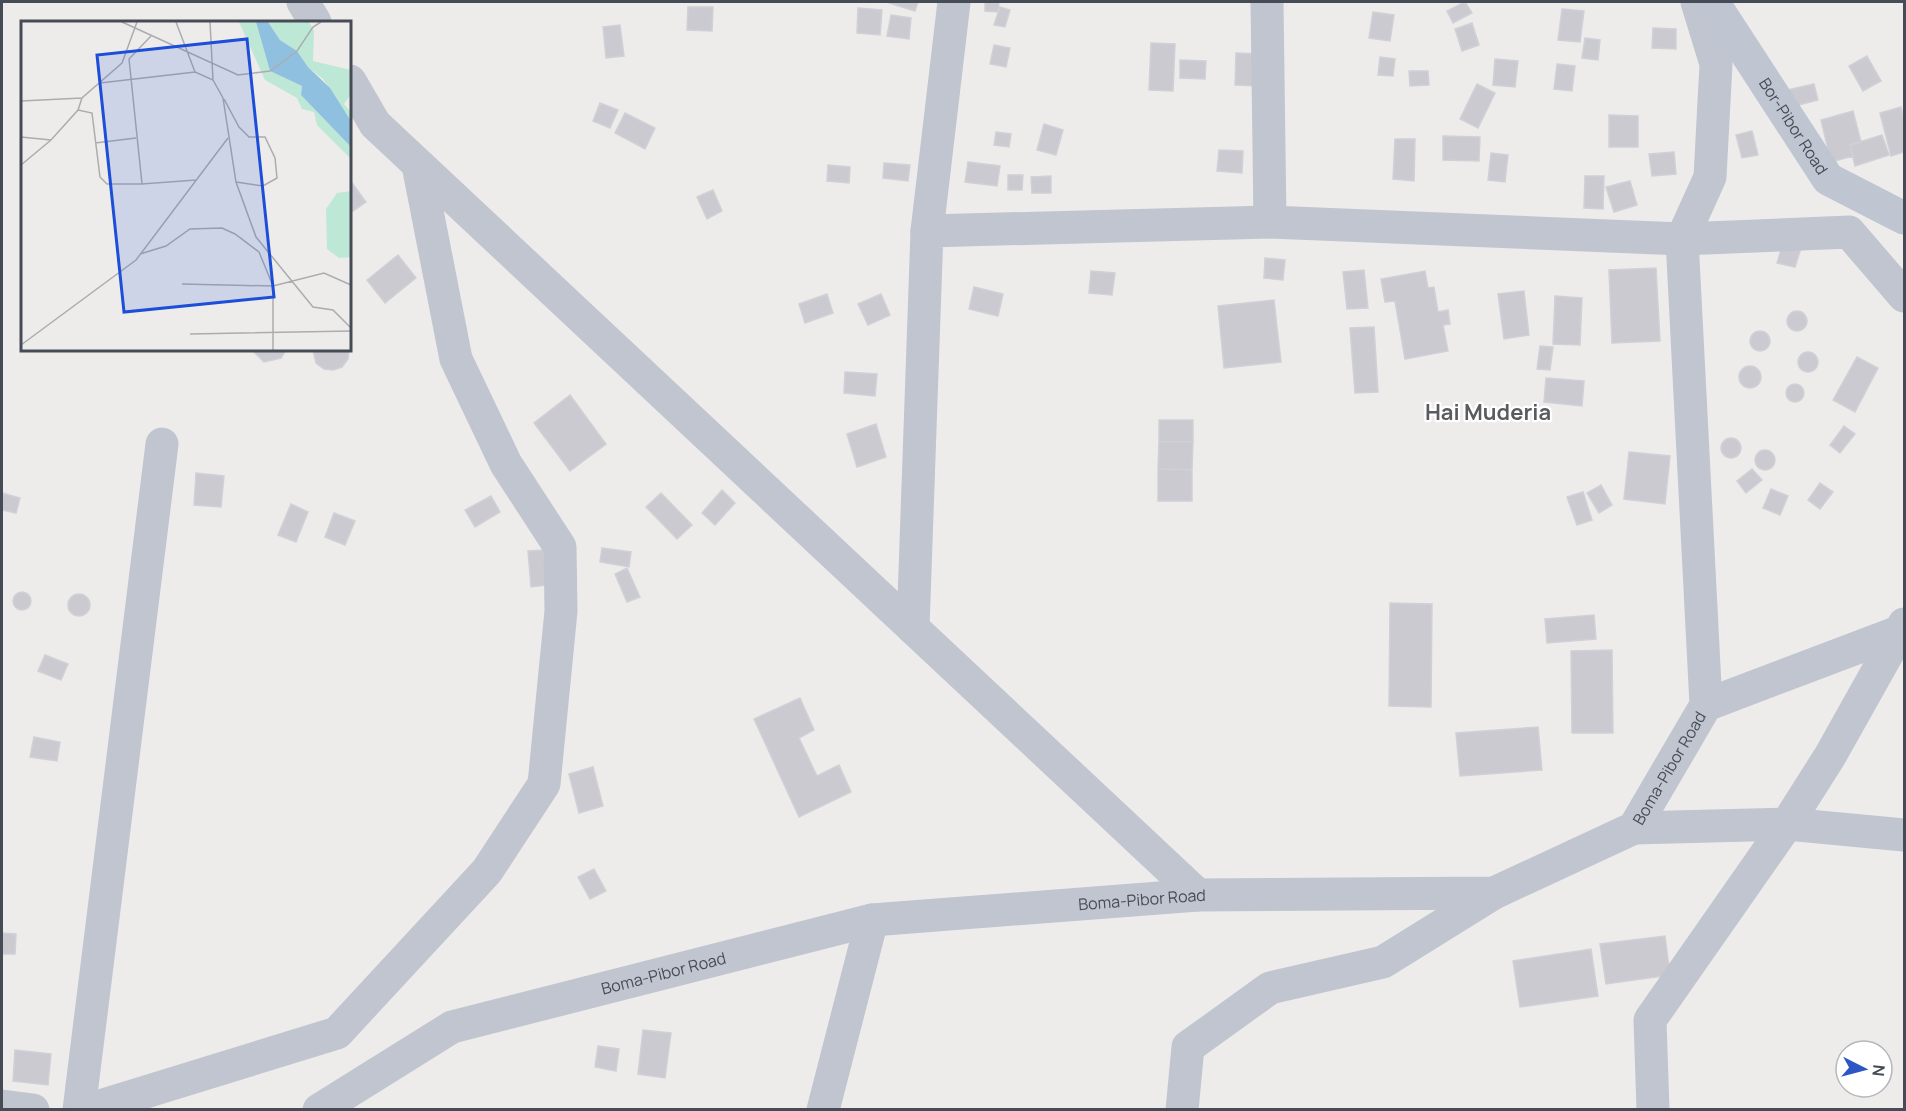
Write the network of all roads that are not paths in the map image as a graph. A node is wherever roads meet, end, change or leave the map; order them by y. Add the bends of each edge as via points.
1 (303, 2) edge
2 (954, 2) edge
3 (1267, 2) edge
4 (1697, 2) edge
5 (1713, 2) edge
6 (314, 21) edge
7 (351, 83) edge
8 (418, 165) junction
9 (1905, 218) edge
10 (1270, 222) junction
11 (927, 231) junction
12 (1682, 239) junction
13 (1905, 296) edge
14 (162, 444) dead end
15 (913, 628) junction
16 (1903, 628) edge
17 (1706, 705) junction
18 (1787, 824) junction
19 (1634, 828) junction
20 (1905, 835) edge
21 (1494, 893) junction
22 (1198, 895) junction
23 (872, 920) junction
24 (2, 1106) edge
25 (33, 1110) edge
26 (79, 1110) edge
27 (87, 1110) edge
28 (319, 1110) edge
29 (823, 1110) edge
30 (1182, 1110) edge
31 (1653, 1110) edge

1 - 6 street
2 - 11 street
3 - 10 street
4 - 12 street via 1716,64 1710,177
5 - 9 street, Bor-Pibor Road via 1828,179
7 - 8 street via 375,124
8 - 15 street
8 - 27 street via 456,359 506,464 560,547 561,611 544,784 487,871 337,1033
10 - 11 street
10 - 12 street
11 - 15 street
12 - 13 street via 1849,232
12 - 17 street
14 - 26 street
15 - 22 street
16 - 17 street, Boma-Pibor Road
16 - 18 street
17 - 19 street, Boma-Pibor Road
18 - 19 street
18 - 20 street
18 - 31 street via 1650,1020
19 - 21 street, Boma-Pibor Road
21 - 22 street, Boma-Pibor Road
21 - 30 street via 1383,962 1270,988 1188,1047
22 - 23 street, Boma-Pibor Road
23 - 28 street, Boma-Pibor Road via 452,1027
23 - 29 street
24 - 25 street

